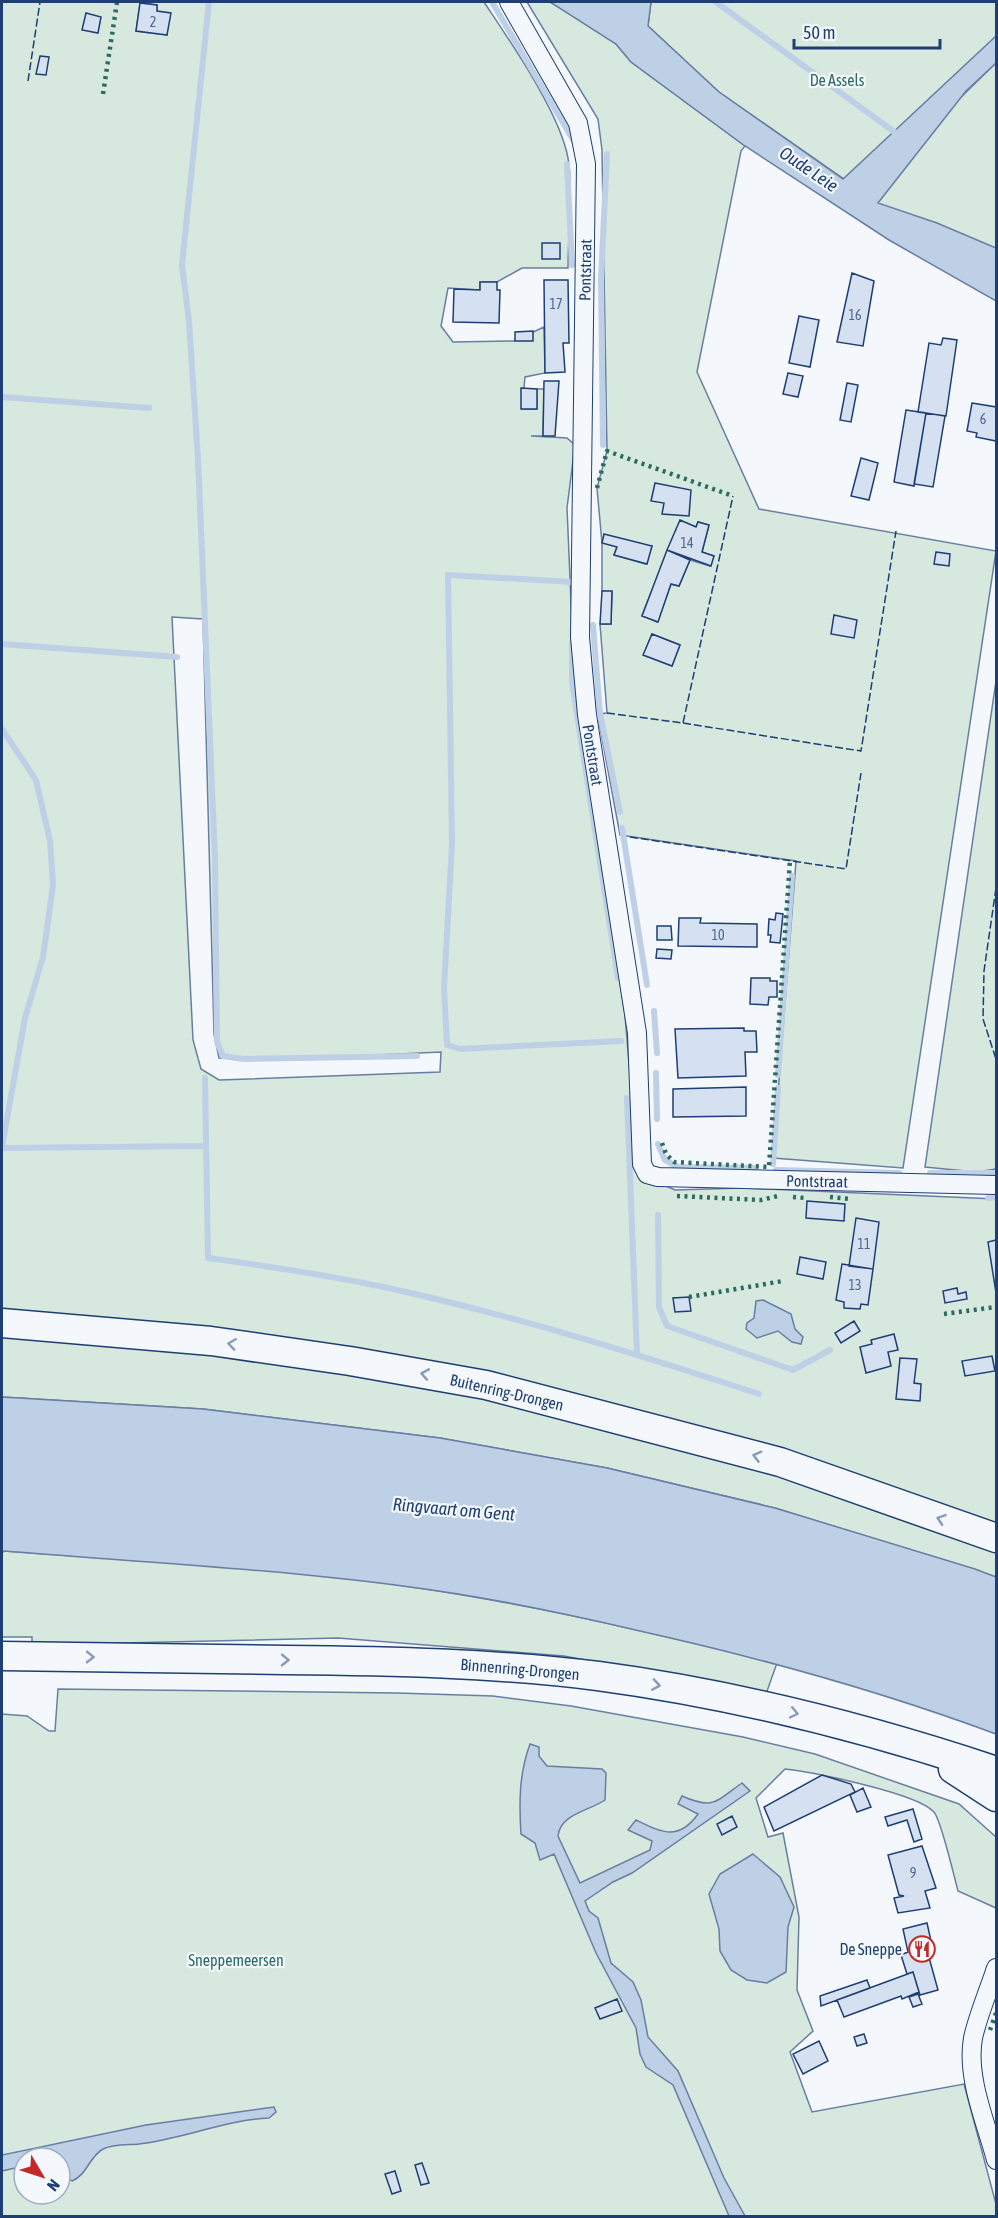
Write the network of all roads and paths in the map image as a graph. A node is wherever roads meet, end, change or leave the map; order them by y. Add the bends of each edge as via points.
1 (508, 2) edge
2 (996, 1185) edge
3 (2, 1323) edge
4 (996, 1538) edge
5 (2, 1656) edge
6 (938, 1751) junction
7 (996, 1771) edge
8 (996, 1797) edge
9 (996, 1968) edge
10 (996, 2160) edge

1 - 2 street, Pontstraat via 578,123 586,164 580,637 587,715 637,1033 642,1164 647,1174 658,1177
4 -> 3 highway, Buitenring-Drongen via 780,1462 486,1385 211,1341
5 -> 6 highway, Binnenring-Drongen via 408,1660 598,1676 809,1716
6 - 7 highway, Binnenring-Drongen
6 - 8 highway via 958,1774
9 - 10 street via 973,2038 972,2058

